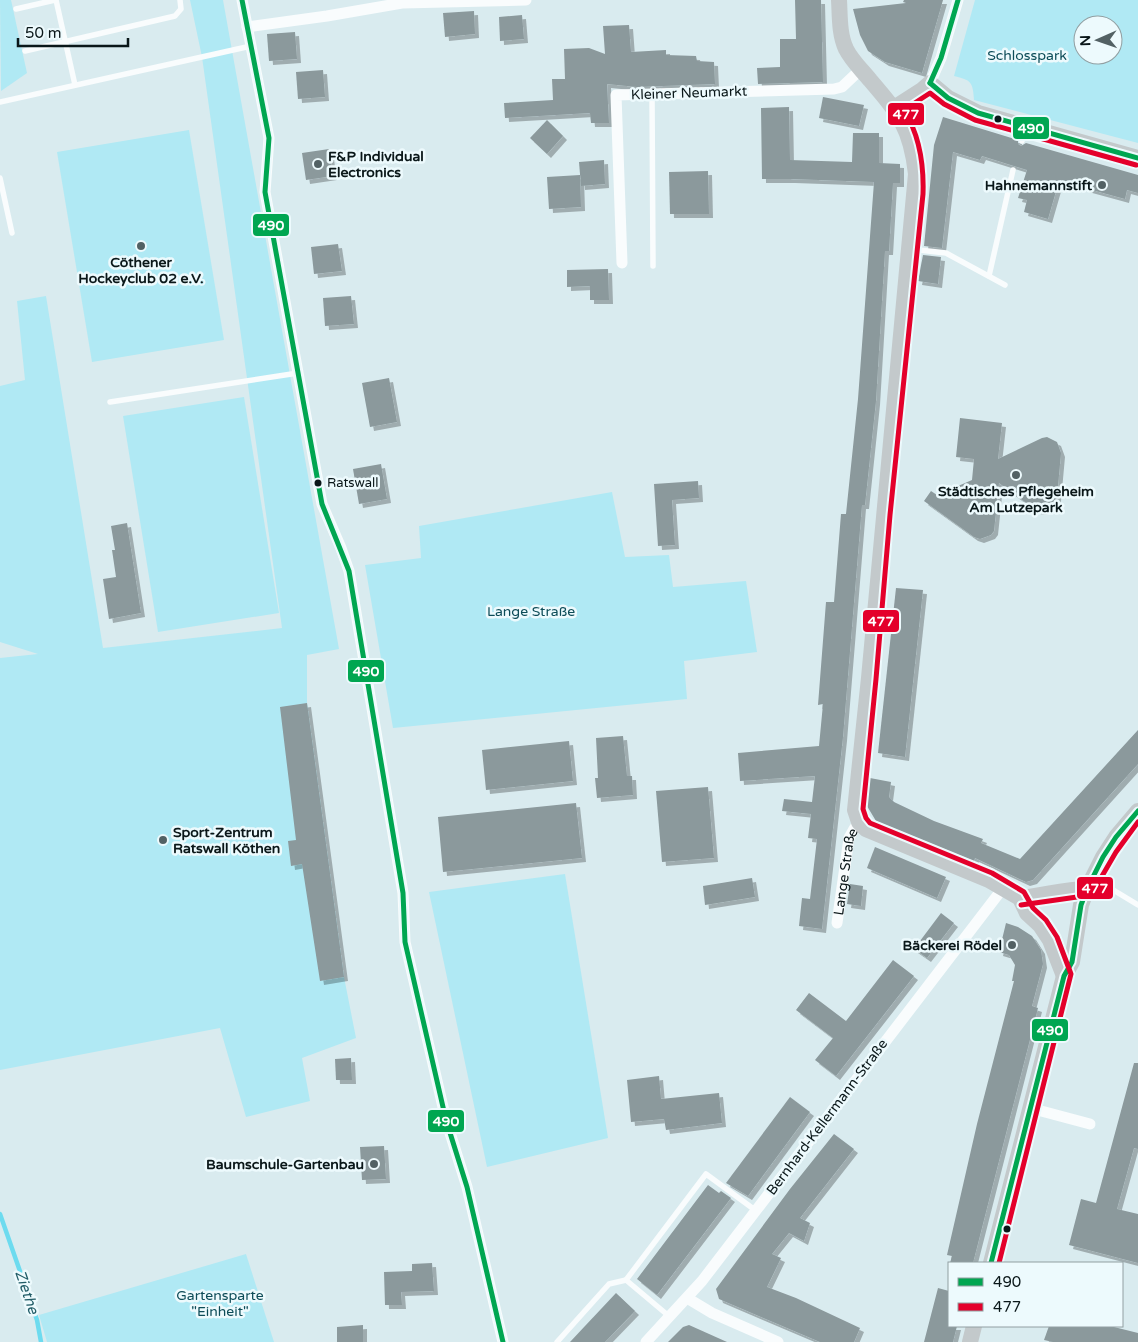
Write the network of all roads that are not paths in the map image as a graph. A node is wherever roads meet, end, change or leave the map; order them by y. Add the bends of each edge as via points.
1 (56, 0) edge
2 (180, 0) edge
3 (242, 0) edge
4 (526, 0) edge
5 (839, 0) edge
6 (958, 0) edge
7 (16, 9) dead end
8 (248, 27) junction
9 (65, 41) junction
10 (251, 46) junction
11 (25, 51) dead end
12 (861, 69) junction
13 (930, 83) junction
14 (75, 85) junction
15 (652, 94) junction
16 (0, 102) edge
17 (896, 112) junction
18 (1138, 158) edge
19 (1013, 170) dead end
20 (0, 178) edge
21 (12, 233) dead end
22 (910, 249) junction
23 (622, 262) dead end
24 (653, 266) dead end
25 (989, 276) junction
26 (1005, 285) dead end
27 (299, 372) junction
28 (110, 402) dead end
29 (1138, 810) edge
30 (859, 822) junction
31 (1090, 883) junction
32 (1003, 888) junction
33 (1020, 898) junction
34 (1138, 905) edge
35 (837, 923) dead end
36 (1064, 976) junction
37 (1030, 1108) junction
38 (1090, 1124) dead end
39 (755, 1210) junction
40 (991, 1262) edge
41 (626, 1280) junction
42 (687, 1298) junction
43 (670, 1317) junction
44 (974, 1327) edge
45 (503, 1342) edge
46 (556, 1342) edge
47 (646, 1342) edge
48 (778, 1342) edge
49 (970, 1342) edge

1 - 7 lane
1 - 9 lane
2 - 9 lane via 181,9 175,16
3 - 8 street
4 - 8 street via 402,3
5 - 12 main road, Lange Straße via 843,41
6 - 13 street
8 - 10 street
9 - 11 lane
9 - 14 lane
10 - 14 lane
10 - 27 street via 269,138 265,192
12 - 15 street, Kleiner Neumarkt via 842,87 834,89
12 - 17 main road, Lange Straße
13 - 17 main road
13 - 18 main road via 963,107 1024,134
14 - 16 lane
15 - 23 street, Kleiner Neumarkt via 616,95
15 - 24 lane
17 - 22 main road, Lange Straße via 912,143 916,174
19 - 25 lane
20 - 21 lane
22 - 25 lane via 946,253
22 - 30 main road, Lange Straße via 855,799
25 - 26 lane
27 - 28 lane
27 - 45 street via 322,504 349,571 403,893 405,942 446,1120 467,1187
29 - 31 main road via 1116,837
30 - 32 main road, Lange Straße via 866,830
30 - 35 street, Lange Straße via 850,838
31 - 33 main road via 1041,897
31 - 34 lane
31 - 36 main road via 1081,905 1072,962
32 - 33 main road, Lange Straße
32 - 39 street, Bernhard-Kellermann-Straße
33 - 36 main road, Lange Straße via 1026,913 1050,940
36 - 37 main road
37 - 38 street
37 - 40 main road
39 - 41 lane via 706,1174
39 - 42 street, Bernhard-Kellermann-Straße
41 - 43 lane
41 - 46 lane via 609,1284
42 - 43 street, Bernhard-Kellermann-Straße
42 - 48 street via 712,1313
43 - 47 street, Bernhard-Kellermann-Straße
44 - 49 main road

